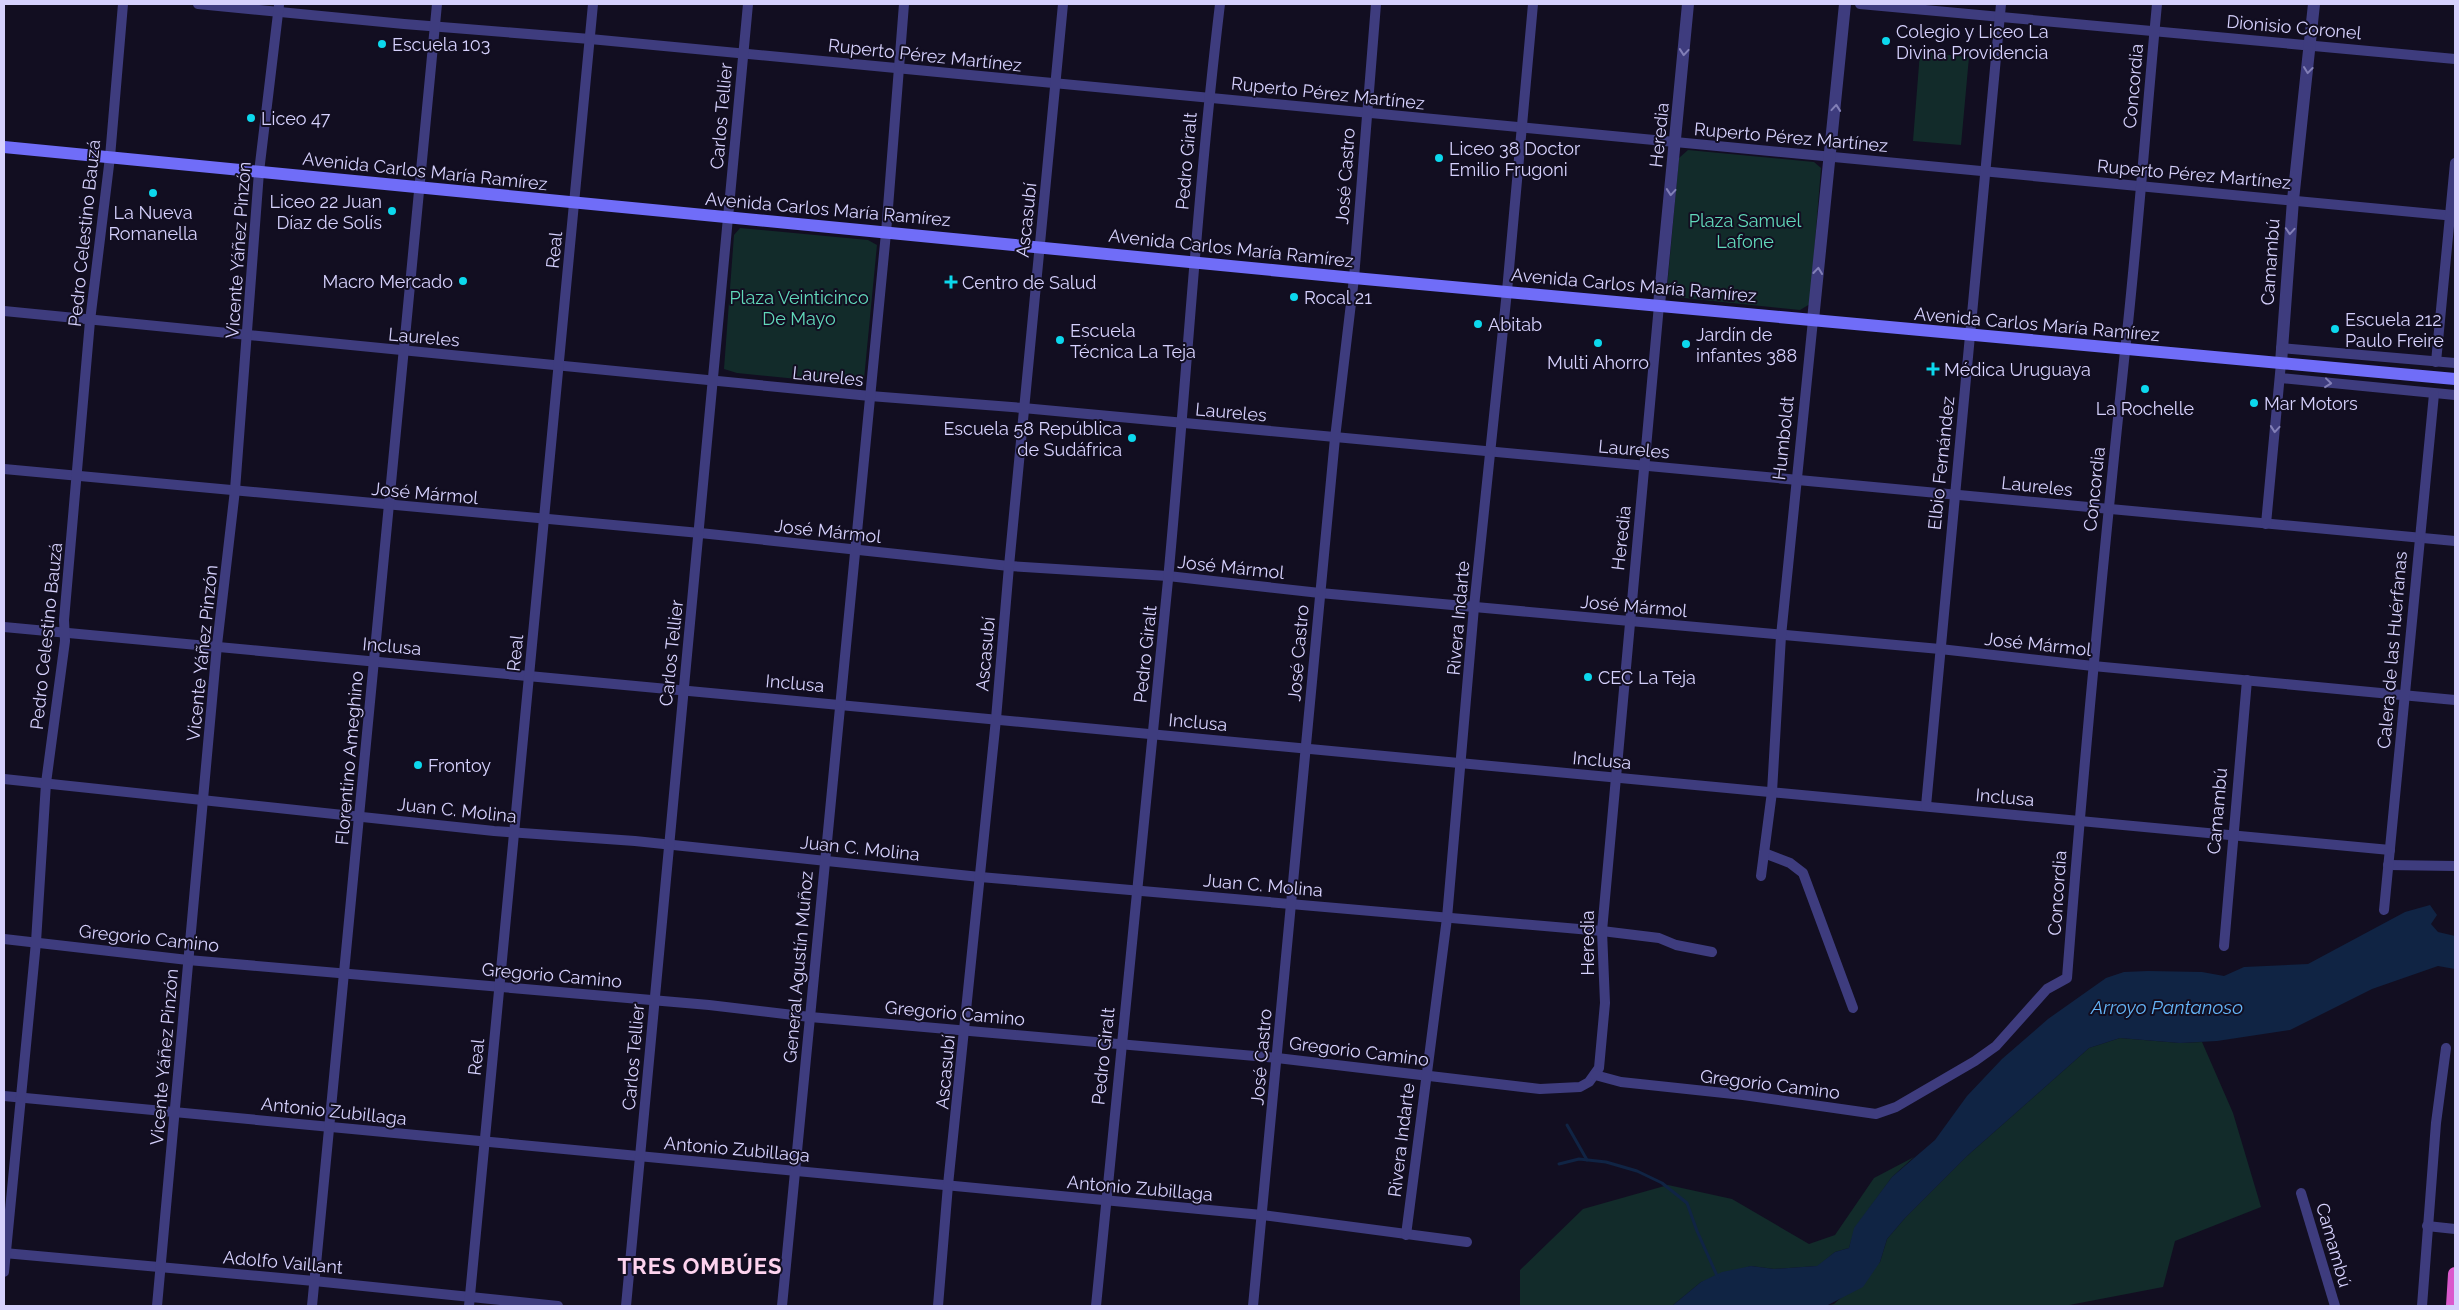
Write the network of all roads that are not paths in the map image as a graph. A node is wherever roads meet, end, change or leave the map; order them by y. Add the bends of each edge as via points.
1 (123, 4) edge
2 (198, 4) edge
3 (437, 4) edge
4 (593, 4) edge
5 (748, 4) edge
6 (904, 4) edge
7 (1063, 4) edge
8 (1220, 4) edge
9 (1376, 4) edge
10 (1533, 4) edge
11 (1688, 4) edge
12 (1845, 4) edge
13 (1860, 4) edge
14 (2002, 4) edge
15 (2157, 4) edge
16 (2314, 4) edge
17 (278, 7) edge
18 (2000, 16) junction
19 (435, 26) junction
20 (2154, 30) junction
21 (590, 39) junction
22 (2311, 45) junction
23 (743, 54) junction
24 (2455, 59) edge
25 (898, 68) junction
26 (1056, 84) junction
27 (1208, 98) junction
28 (1366, 113) junction
29 (1521, 128) junction
30 (1676, 144) junction
31 (4, 147) edge
32 (110, 157) junction
33 (1831, 157) junction
34 (2455, 163) edge
35 (1987, 171) junction
36 (259, 172) junction
37 (2140, 186) junction
38 (419, 188) junction
39 (2293, 200) junction
40 (575, 203) junction
41 (2453, 216) edge
42 (729, 218) junction
43 (886, 232) junction
44 (1040, 246) junction
45 (1194, 261) junction
46 (1354, 278) junction
47 (1507, 291) junction
48 (1659, 305) junction
49 (4, 312) edge
50 (1813, 320) junction
51 (90, 321) junction
52 (248, 334) junction
53 (1970, 336) junction
54 (2281, 348) junction
55 (2126, 350) junction
56 (403, 352) junction
57 (2436, 362) junction
58 (2281, 363) junction
59 (2455, 363) edge
60 (559, 365) junction
61 (2280, 378) junction
62 (2450, 378) edge
63 (713, 380) junction
64 (2434, 394) junction
65 (2455, 395) edge
66 (870, 396) junction
67 (1023, 408) junction
68 (1180, 424) junction
69 (1335, 438) junction
70 (1491, 452) junction
71 (1646, 467) junction
72 (4, 469) edge
73 (77, 476) junction
74 (1796, 479) junction
75 (236, 490) junction
76 (1954, 494) junction
77 (389, 506) junction
78 (2108, 509) junction
79 (544, 520) junction
80 (2266, 524) junction
81 (700, 533) junction
82 (2419, 538) junction
83 (2455, 541) edge
84 (855, 550) junction
85 (1008, 566) junction
86 (1168, 576) junction
87 (1320, 593) junction
88 (1474, 607) junction
89 (1630, 622) junction
90 (4, 627) edge
91 (64, 632) junction
92 (1781, 636) junction
93 (217, 645) junction
94 (1940, 649) junction
95 (374, 660) junction
96 (2093, 666) junction
97 (529, 675) junction
98 (2248, 680) junction
99 (683, 689) junction
100 (2404, 694) junction
101 (2455, 700) edge
102 (840, 704) junction
103 (996, 719) junction
104 (1153, 734) junction
105 (1306, 748) junction
106 (1462, 763) junction
107 (1616, 777) junction
108 (4, 779) edge
109 (46, 783) junction
110 (1772, 792) junction
111 (204, 800) junction
112 (1926, 806) junction
113 (359, 815) junction
114 (2079, 821) junction
115 (514, 832) junction
116 (2232, 835) junction
117 (669, 845) junction
118 (2390, 850) junction
119 (1764, 853) junction
120 (825, 860) junction
121 (2388, 866) junction
122 (2455, 866) edge
123 (1761, 876) dead end
124 (980, 877) junction
125 (1138, 890) junction
126 (1292, 904) junction
127 (2384, 910) dead end
128 (1447, 918) junction
129 (1602, 931) junction
130 (4, 939) edge
131 (36, 942) junction
132 (2224, 946) dead end
133 (1712, 952) dead end
134 (188, 960) junction
135 (344, 973) junction
136 (2067, 978) joint
137 (499, 987) junction
138 (655, 1000) junction
139 (1853, 1008) dead end
140 (810, 1017) junction
141 (965, 1029) junction
142 (1121, 1045) junction
143 (2446, 1048) dead end
144 (1277, 1058) junction
145 (1426, 1075) junction
146 (1595, 1075) junction
147 (4, 1096) edge
148 (21, 1098) junction
149 (175, 1112) junction
150 (330, 1127) junction
151 (484, 1143) junction
152 (640, 1156) junction
153 (795, 1171) junction
154 (948, 1185) junction
155 (2301, 1193) dead end
156 (1106, 1202) junction
157 (1262, 1215) junction
158 (2427, 1226) junction
159 (2455, 1229) edge
160 (1406, 1235) junction
161 (1467, 1242) dead end
162 (5, 1254) edge
163 (161, 1268) junction
164 (4, 1272) edge
165 (2455, 1274) edge
166 (314, 1281) junction
167 (470, 1301) edge
168 (158, 1306) edge
169 (312, 1306) edge
170 (558, 1306) edge
171 (626, 1306) edge
172 (782, 1306) edge
173 (938, 1306) edge
174 (1096, 1306) edge
175 (1253, 1306) edge
176 (2335, 1306) edge
177 (2422, 1306) edge
178 (2452, 1306) edge

1 - 32 street, Pedro Celestino Bauzá
2 - 17 street, Ruperto Pérez Martínez
3 - 19 street, Florentino Ameghino
4 - 21 street, Real
5 - 23 street, Carlos Tellier
6 - 25 street, General Agustín Muñoz
7 - 26 street, Ascasubí
8 - 27 street, Pedro Giralt
9 - 28 street, José Castro
10 - 29 street, Rivera Indarte
11 -> 30 street, Heredia
33 -> 12 street, Humboldt
13 - 18 street, Dionisio Coronel
14 - 18 street, Elbio Fernández
15 - 20 street, Concordia
16 - 22 street, Camambú
17 - 19 street, Ruperto Pérez Martínez
17 - 36 street, Vicente Yáñez Pinzón
18 - 20 street, Dionisio Coronel
18 - 35 street, Elbio Fernández
19 - 21 street, Ruperto Pérez Martínez
19 - 38 street, Florentino Ameghino
20 - 22 street, Dionisio Coronel
20 - 37 street, Concordia
21 - 23 street, Ruperto Pérez Martínez
21 - 40 street, Real
22 - 24 street, Dionisio Coronel
22 -> 39 street, Camambú
23 - 25 street, Ruperto Pérez Martínez
23 - 42 street, Carlos Tellier
25 - 26 street, Ruperto Pérez Martínez
25 - 43 street, General Agustín Muñoz
26 - 27 street, Ruperto Pérez Martínez
26 - 44 street, Ascasubí
27 - 28 street, Ruperto Pérez Martínez
27 - 45 street, Pedro Giralt
28 - 29 street, Ruperto Pérez Martínez
28 - 46 street, José Castro
29 - 30 street, Ruperto Pérez Martínez
29 - 47 street, Rivera Indarte
30 - 33 street, Ruperto Pérez Martínez
30 -> 48 street, Heredia
31 - 32 main road, Avenida Carlos María Ramírez
32 - 36 main road, Avenida Carlos María Ramírez
32 - 51 street, Pedro Celestino Bauzá
33 - 35 street, Ruperto Pérez Martínez
50 -> 33 street, Humboldt
34 - 41 street
35 - 37 street, Ruperto Pérez Martínez
35 - 53 street, Elbio Fernández
36 - 38 main road, Avenida Carlos María Ramírez
36 - 52 street, Vicente Yáñez Pinzón
37 - 39 street, Ruperto Pérez Martínez
37 - 55 street, Concordia
38 - 40 main road, Avenida Carlos María Ramírez
38 - 56 street, Florentino Ameghino
39 - 41 street, Ruperto Pérez Martínez
39 -> 54 street, Camambú
40 - 42 main road, Avenida Carlos María Ramírez
40 - 60 street, Real
41 - 57 street
42 - 43 main road, Avenida Carlos María Ramírez
42 - 63 street, Carlos Tellier
43 - 44 main road, Avenida Carlos María Ramírez
43 - 66 street, General Agustín Muñoz
44 - 45 main road, Avenida Carlos María Ramírez
44 - 67 street, Ascasubí
45 - 46 main road, Avenida Carlos María Ramírez
45 - 68 street, Pedro Giralt
46 - 47 main road, Avenida Carlos María Ramírez
46 - 69 street, José Castro
47 - 48 main road, Avenida Carlos María Ramírez
47 - 70 street, Rivera Indarte
48 - 50 main road, Avenida Carlos María Ramírez
48 - 71 street, Heredia
49 - 51 street, Laureles
50 - 53 main road, Avenida Carlos María Ramírez
50 - 74 street, Humboldt
51 - 52 street, Laureles
51 - 73 street, Pedro Celestino Bauzá
52 - 56 street, Laureles
52 - 75 street, Vicente Yáñez Pinzón
53 - 55 main road, Avenida Carlos María Ramírez
53 - 76 street, Elbio Fernández
54 - 57 street
54 - 58 street, Camambú
55 - 58 main road, Avenida Carlos María Ramírez
55 - 78 street, Concordia
56 - 60 street, Laureles
56 - 77 street, Florentino Ameghino
57 - 59 street
58 - 61 street, Camambú
58 - 62 main road, Avenida Carlos María Ramírez
60 - 63 street, Laureles
60 - 79 street, Real
61 -> 64 street
61 -> 80 street, Camambú
63 - 66 street, Laureles
63 - 81 street, Carlos Tellier
64 - 65 street
64 - 82 street, Calera de las Huérfanas
66 - 67 street, Laureles
66 - 84 street, General Agustín Muñoz
67 - 68 street, Laureles
67 - 85 street, Ascasubí
68 - 69 street, Laureles
68 - 86 street, Pedro Giralt
69 - 70 street, Laureles
69 - 87 street, José Castro
70 - 71 street, Laureles
70 - 88 street, Rivera Indarte
71 - 74 street, Laureles
71 - 89 street, Heredia
72 - 73 street, José Mármol
73 - 75 street, José Mármol
73 - 91 street, Pedro Celestino Bauzá
74 - 76 street, Laureles
74 - 92 street, Humboldt
75 - 77 street, José Mármol
75 - 93 street, Vicente Yáñez Pinzón
76 - 78 street, Laureles
76 - 94 street, Elbio Fernández
77 - 79 street, José Mármol
77 - 95 street, Florentino Ameghino
78 - 80 street, Laureles
78 - 96 street, Concordia
79 - 81 street, José Mármol
79 - 97 street, Real
80 - 82 street, Laureles
81 - 84 street, José Mármol
81 - 99 street, Carlos Tellier
82 - 83 street, Laureles
82 - 100 street, Calera de las Huérfanas
84 - 85 street, José Mármol
84 - 102 street, General Agustín Muñoz
85 - 86 street, José Mármol
85 - 103 street, Ascasubí
86 - 87 street, José Mármol
86 - 104 street, Pedro Giralt
87 - 88 street, José Mármol
87 - 105 street, José Castro
88 - 89 street, José Mármol
88 - 106 street, Rivera Indarte
89 - 92 street, José Mármol
89 - 107 street, Heredia
90 - 91 street, Inclusa
91 - 93 street, Inclusa
91 - 109 street, Pedro Celestino Bauzá
92 - 94 street, José Mármol
92 - 110 street, Humboldt
93 - 95 street, Inclusa
93 - 111 street, Vicente Yáñez Pinzón
94 - 96 street, José Mármol
94 - 112 street, Elbio Fernández
95 - 97 street, Inclusa
95 - 113 street, Florentino Ameghino
96 - 98 street, José Mármol
96 - 114 street, Concordia
97 - 99 street, Inclusa
97 - 115 street, Real
98 - 100 street, José Mármol
98 - 116 street, Camambú
99 - 102 street, Inclusa
99 - 117 street, Carlos Tellier
100 - 101 street, José Mármol
100 - 118 street, Calera de las Huérfanas
102 - 103 street, Inclusa
102 - 120 street, General Agustín Muñoz
103 - 104 street, Inclusa
103 - 124 street, Ascasubí
104 - 105 street, Inclusa
104 - 125 street, Pedro Giralt
105 - 106 street, Inclusa
105 - 126 street, José Castro
106 - 107 street, Inclusa
106 - 128 street, Rivera Indarte
107 - 110 street, Inclusa
107 - 129 street, Heredia
108 - 109 street, Juan C. Molina
109 - 111 street, Juan C. Molina
109 - 131 street, Pedro Celestino Bauzá
110 - 112 street, Inclusa
110 - 119 street, Humboldt
111 - 113 street, Juan C. Molina
111 - 134 street, Vicente Yáñez Pinzón
112 - 114 street, Inclusa
113 - 115 street, Juan C. Molina
113 - 135 street, Florentino Ameghino
114 - 116 street, Inclusa
114 - 136 street, Concordia
115 - 117 street, Juan C. Molina
115 - 137 street, Real
116 - 118 street, Inclusa
116 - 132 street, Camambú
117 - 120 street, Juan C. Molina
117 - 138 street, Carlos Tellier
118 - 121 street, Calera de las Huérfanas
119 - 123 street, Humboldt
119 - 139 street via 1790,863 1803,873
120 - 124 street, Juan C. Molina
120 - 140 street, General Agustín Muñoz
121 - 122 street
121 - 127 street, Calera de las Huérfanas
124 - 125 street, Juan C. Molina
124 - 141 street, Ascasubí
125 - 126 street, Juan C. Molina
125 - 142 street, Pedro Giralt
126 - 128 street, Juan C. Molina
126 - 144 street, José Castro
128 - 129 street, Juan C. Molina
128 - 145 street, Rivera Indarte
129 - 133 street, Juan C. Molina via 1659,938
129 - 146 street, Heredia via 1604,1010 1600,1061
130 - 131 street, Gregorio Camino
131 - 134 street, Gregorio Camino
131 - 148 street, Pedro Celestino Bauzá
134 - 135 street, Gregorio Camino
134 - 149 street, Vicente Yáñez Pinzón
135 - 137 street, Gregorio Camino
135 - 150 street, Florentino Ameghino
136 - 146 street, Gregorio Camino via 2047,989 2008,1033 1975,1062 1896,1107 1876,1114 1743,1095 1630,1084
137 - 138 street, Gregorio Camino
137 - 151 street, Real
138 - 140 street, Gregorio Camino
138 - 152 street, Carlos Tellier
140 - 141 street, Gregorio Camino
140 - 153 street, General Agustín Muñoz
141 - 142 street, Gregorio Camino
141 - 154 street, Ascasubí
142 - 144 street, Gregorio Camino
142 - 156 street, Pedro Giralt
143 - 158 street
144 - 145 street, Gregorio Camino
144 - 157 street, José Castro
145 - 146 street, Gregorio Camino via 1540,1089 1576,1089 1585,1086
145 - 160 street, Rivera Indarte
147 - 148 street, Antonio Zubillaga
148 - 149 street, Antonio Zubillaga
148 - 162 street, Pedro Celestino Bauzá
149 - 150 street, Antonio Zubillaga
149 - 163 street, Vicente Yáñez Pinzón
150 - 151 street, Antonio Zubillaga
150 - 166 street, Florentino Ameghino
151 - 152 street, Antonio Zubillaga
151 - 167 street, Real
152 - 153 street, Antonio Zubillaga
152 - 171 street, Carlos Tellier
153 - 154 street, Antonio Zubillaga
153 - 172 street, General Agustín Muñoz
154 - 156 street, Antonio Zubillaga
154 - 173 street, Ascasubí
155 - 176 street, Camambú
156 - 157 street, Antonio Zubillaga
156 - 174 street, Pedro Giralt
157 - 160 street, Antonio Zubillaga
157 - 175 street, José Castro
158 - 159 street
158 - 177 street
160 - 161 street, Antonio Zubillaga
162 - 163 street, Adolfo Vaillant
162 - 164 street, Pedro Celestino Bauzá
163 - 166 street, Adolfo Vaillant
163 - 168 street, Vicente Yáñez Pinzón
165 - 178 highway
166 - 167 street, Adolfo Vaillant
166 - 169 street, Florentino Ameghino
167 - 170 street, Adolfo Vaillant

